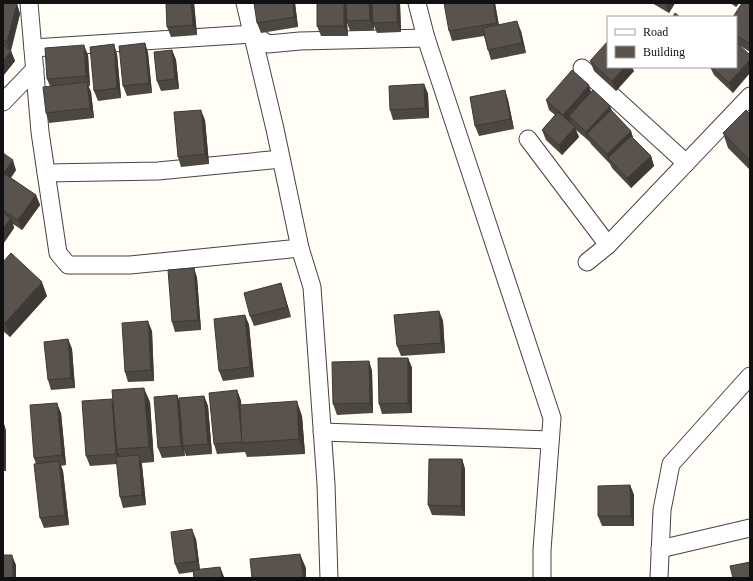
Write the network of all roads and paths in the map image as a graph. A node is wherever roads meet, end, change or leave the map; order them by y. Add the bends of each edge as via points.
1 (29, 3) edge
2 (245, 3) edge
3 (417, 3) edge
4 (253, 34) junction
5 (426, 38) junction
6 (33, 48) junction
7 (582, 68) dead end
8 (35, 69) junction
9 (750, 96) edge
10 (3, 102) edge
11 (528, 139) dead end
12 (281, 159) junction
13 (686, 163) junction
14 (46, 173) junction
15 (608, 245) junction
16 (300, 248) junction
17 (587, 262) dead end
18 (750, 376) edge
19 (322, 432) junction
20 (550, 440) junction
21 (750, 528) edge
22 (660, 548) junction
23 (329, 578) edge
24 (542, 578) edge
25 (659, 578) edge

1 - 6 street
2 - 4 street
3 - 5 street
4 - 5 street via 268,44
4 - 6 street
4 - 12 street
5 - 20 street via 552,418
6 - 8 street
7 - 13 street
8 - 10 street
8 - 14 street
9 - 13 street
11 - 15 street
12 - 14 street via 158,171
12 - 16 street
13 - 15 street
14 - 16 street via 58,253 68,265 130,265
15 - 17 street
16 - 19 street via 312,287
18 - 22 street via 671,464 662,510
19 - 20 street
19 - 23 street
20 - 24 street
21 - 22 street
22 - 25 street

